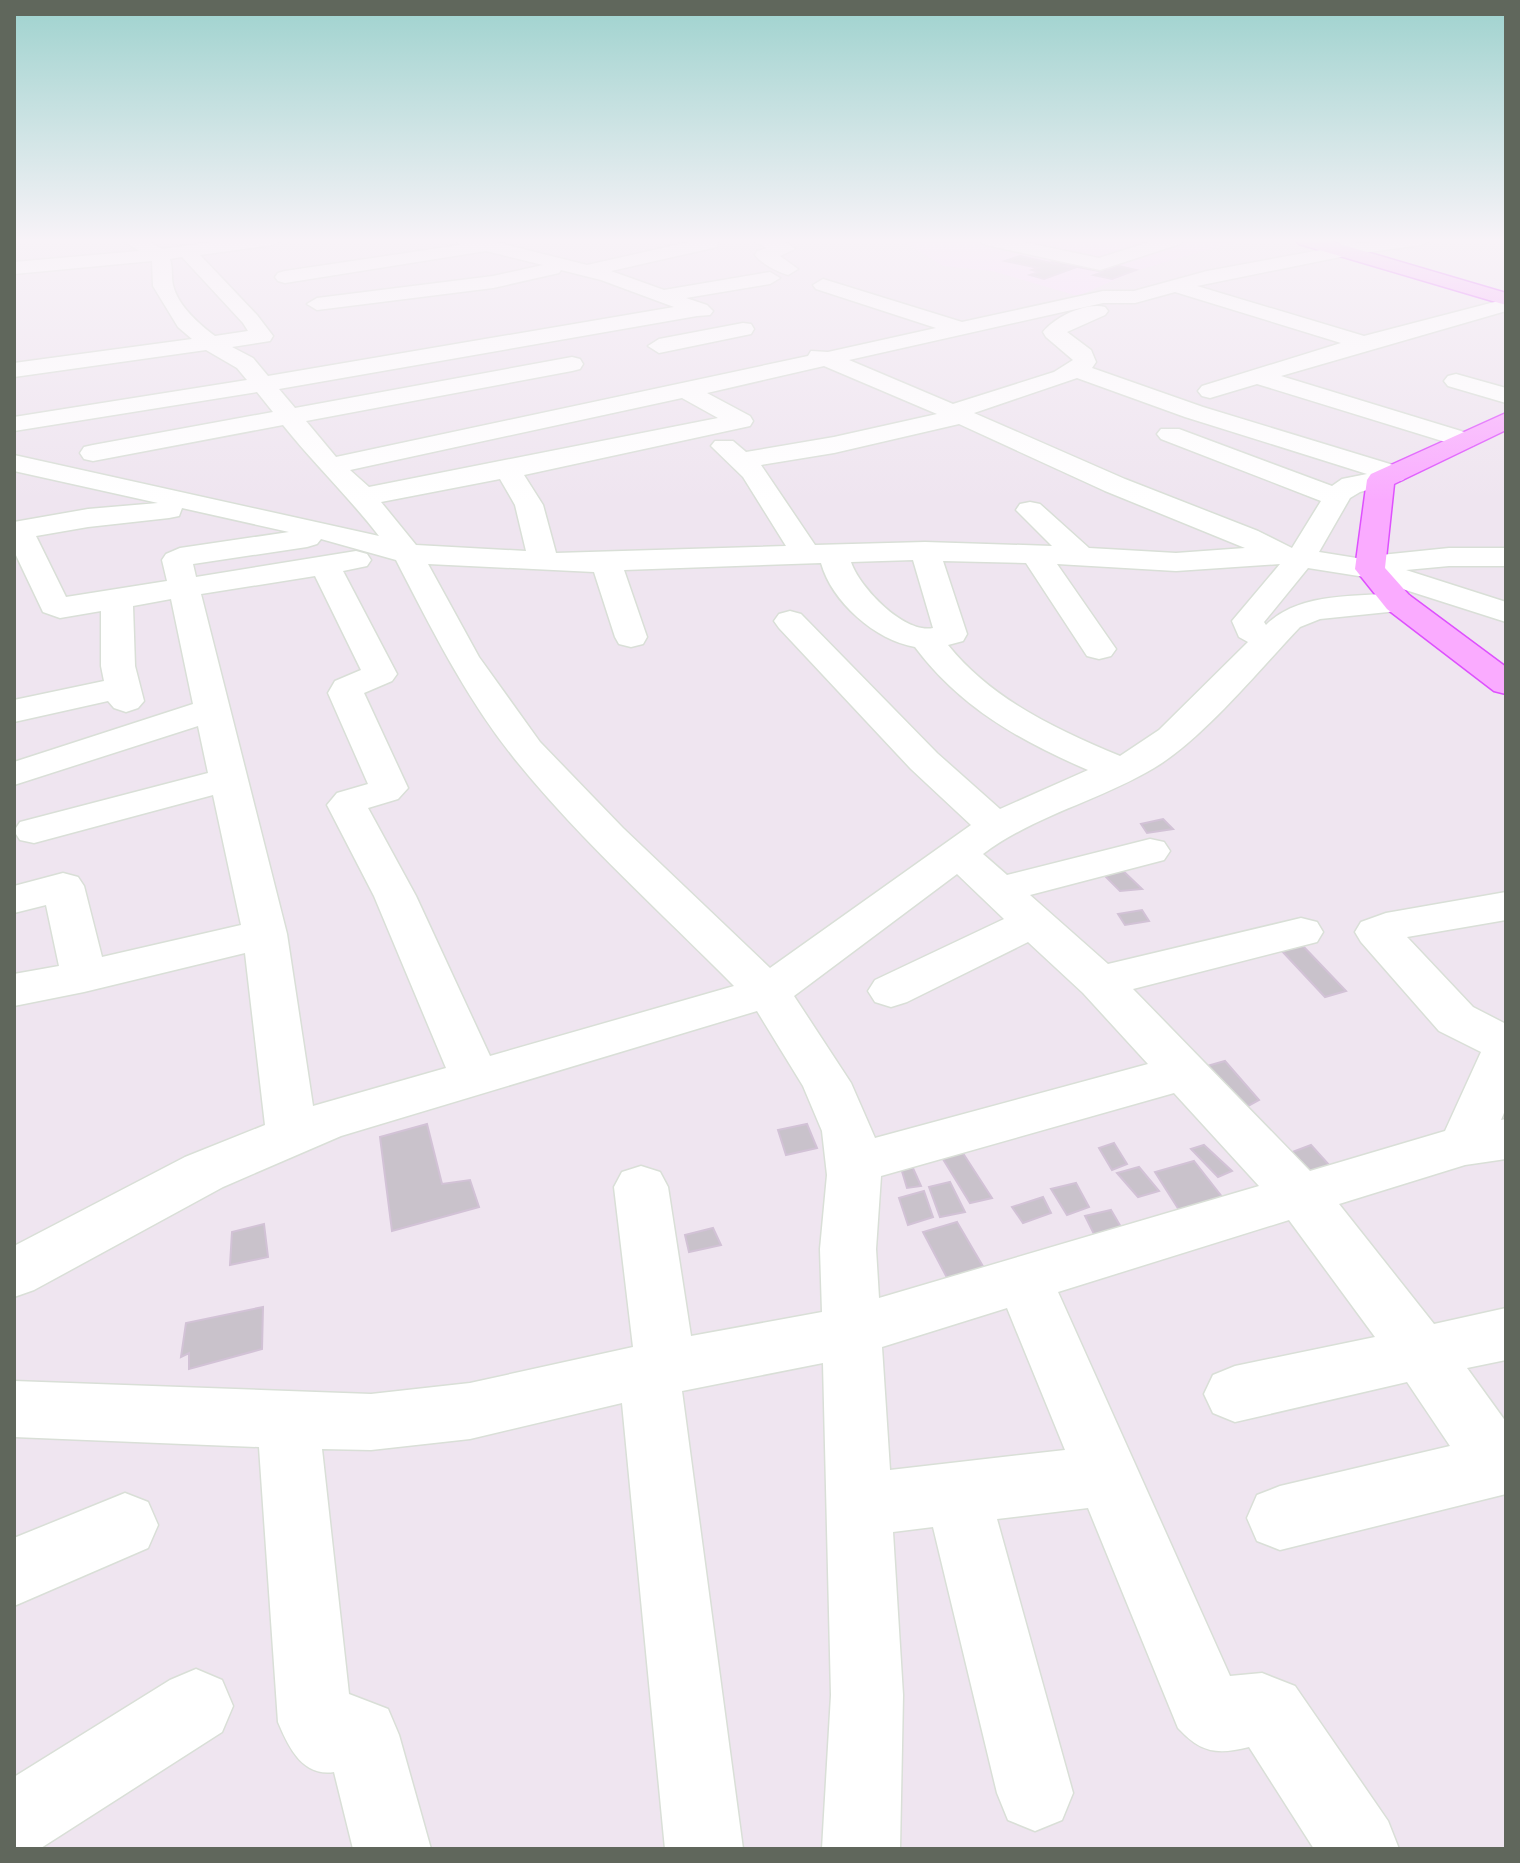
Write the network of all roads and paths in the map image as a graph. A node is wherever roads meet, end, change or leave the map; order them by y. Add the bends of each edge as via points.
1 (190, 327) edge
2 (256, 327) edge
3 (601, 327) edge
4 (737, 327) edge
5 (953, 327) edge
6 (976, 327) edge
7 (1060, 327) edge
8 (1310, 327) edge
9 (1417, 327) edge
10 (860, 330) dead end
11 (963, 330) junction
12 (898, 343) junction
13 (1364, 343) junction
14 (213, 345) junction
15 (637, 350) dead end
16 (276, 357) dead end
17 (941, 357) dead end
18 (825, 358) junction
19 (592, 360) dead end
20 (245, 363) junction
21 (202, 369) dead end
22 (14, 370) edge
23 (1077, 370) junction
24 (1256, 376) junction
25 (1456, 381) dead end
26 (262, 382) junction
27 (956, 383) dead end
28 (684, 390) junction
29 (1210, 391) dead end
30 (997, 397) junction
31 (619, 405) junction
32 (1275, 411) dead end
33 (957, 414) junction
34 (292, 417) junction
35 (1504, 417) edge
36 (741, 421) junction
37 (540, 423) junction
38 (14, 424) edge
39 (1239, 424) junction
40 (389, 430) dead end
41 (698, 430) junction
42 (1336, 430) dead end
43 (1170, 434) dead end
44 (669, 436) junction
45 (343, 439) dead end
46 (1465, 440) junction
47 (455, 441) junction
48 (812, 449) junction
49 (93, 453) dead end
50 (589, 453) junction
51 (322, 455) junction
52 (1425, 459) junction
53 (742, 460) junction
54 (14, 463) edge
55 (500, 470) junction
56 (1388, 477) junction
57 (362, 497) junction
58 (1336, 497) junction
59 (212, 506) junction
60 (1030, 510) dead end
61 (17, 530) edge
62 (333, 550) junction
63 (925, 551) junction
64 (403, 552) junction
65 (819, 553) junction
66 (1035, 554) junction
67 (1289, 556) junction
68 (1081, 557) junction
69 (1506, 557) edge
70 (543, 562) junction
71 (606, 562) junction
72 (1370, 566) junction
73 (182, 589) junction
74 (117, 600) junction
75 (1398, 602) junction
76 (1506, 612) edge
77 (790, 621) dead end
78 (631, 637) dead end
79 (926, 639) junction
80 (1268, 641) junction
81 (1099, 649) dead end
82 (1506, 684) edge
83 (213, 709) junction
84 (14, 711) edge
85 (1121, 770) junction
86 (14, 774) edge
87 (230, 779) junction
88 (34, 831) dead end
89 (976, 840) junction
90 (1150, 851) dead end
91 (14, 900) edge
92 (1016, 906) junction
93 (1506, 906) edge
94 (1301, 932) dead end
95 (265, 934) junction
96 (84, 977) junction
97 (1099, 982) junction
98 (14, 990) edge
99 (891, 991) dead end
100 (768, 992) junction
101 (1506, 1046) edge
102 (1184, 1072) junction
103 (475, 1078) junction
104 (292, 1135) junction
105 (1486, 1142) edge
106 (852, 1164) junction
107 (641, 1187) dead end
108 (1301, 1196) junction
109 (14, 1273) edge
110 (1024, 1280) junction
111 (850, 1332) junction
112 (1506, 1334) edge
113 (1422, 1354) junction
114 (658, 1369) junction
115 (1235, 1394) dead end
116 (14, 1409) edge
117 (288, 1419) junction
118 (1502, 1464) edge
119 (1107, 1475) junction
120 (957, 1493) junction
121 (858, 1505) junction
122 (1280, 1518) dead end
123 (125, 1525) dead end
124 (14, 1572) edge
125 (196, 1706) dead end
126 (1035, 1793) dead end
127 (14, 1821) edge
128 (392, 1849) edge
129 (704, 1849) edge
130 (861, 1849) edge
131 (1360, 1849) edge

1 - 14 street
2 - 14 street via 262,334
3 - 26 street
4 - 15 street via 752,334
5 - 11 street
6 - 11 street
7 - 23 street via 1056,335 1085,358
8 - 13 street
9 - 13 street
10 - 12 street
11 - 12 street
12 - 17 street
12 - 18 street
13 - 24 street
14 - 20 street
14 - 22 street
16 - 20 street
18 - 28 street
18 - 33 street
18 - 40 street via 790,348
19 - 34 street
20 - 21 street
20 - 26 street
23 - 30 street
23 - 39 street
24 - 29 street
24 - 46 street
25 - 35 street
26 - 34 street
26 - 38 street
27 - 30 street
28 - 31 street
28 - 36 street
30 - 33 street
31 - 37 street
31 - 44 street
32 - 39 street
33 - 48 street
33 - 67 street
34 - 49 street
34 - 51 street
35 - 46 main road
36 - 41 street
36 - 48 street via 772,424
37 - 47 street
37 - 50 street
39 - 56 street
41 - 44 street
41 - 53 street
42 - 52 street
43 - 58 street
44 - 50 street
45 - 51 street
46 - 52 main road
47 - 51 street
47 - 55 street
48 - 53 street
50 - 55 street
51 - 57 street
52 - 56 main road
53 - 65 street
54 - 59 street
55 - 57 street
55 - 70 street via 529,505
56 - 58 street via 1352,485
56 - 72 main road
57 - 64 street
58 - 67 street
59 - 61 street
59 - 62 street
60 - 68 street
61 - 74 street via 56,607
62 - 64 street
62 - 73 street via 182,555 177,560
62 - 103 street via 380,674 352,684 346,693 389,788 347,805 395,896
63 - 65 street
63 - 66 street
63 - 79 street via 951,634
64 - 70 street
64 - 100 street via 463,658 527,750
65 - 71 street
65 - 79 street via 854,597 896,631
66 - 68 street
66 - 81 street
67 - 68 street via 1176,562
67 - 72 street
67 - 80 street via 1248,621 1251,630
69 - 72 street
70 - 71 street
71 - 78 street
72 - 75 main road
72 - 76 street
73 - 74 street
73 - 83 street
74 - 84 street via 118,666 125,694
75 - 80 street via 1314,610 1289,620
75 - 82 main road
77 - 89 street via 924,761
79 - 85 street via 956,676 1027,729
80 - 85 street via 1172,738
83 - 86 street
83 - 87 street
85 - 89 street
87 - 88 street
87 - 95 street
89 - 92 street
89 - 100 street
90 - 92 street
91 - 96 street via 63,886
92 - 97 street
92 - 99 street
93 - 101 street via 1377,932 1456,1019
94 - 97 street
95 - 96 street
95 - 104 street
96 - 98 street
97 - 102 street
100 - 103 street
100 - 106 street via 826,1083 848,1131
101 - 105 street
102 - 106 street
102 - 108 street
103 - 104 street
104 - 109 street via 204,1172
105 - 108 street
106 - 111 street
107 - 114 street
108 - 110 street
108 - 113 street
110 - 111 street
110 - 119 street
111 - 114 street
111 - 121 street
112 - 113 street
113 - 115 street
113 - 118 street
114 - 117 street via 470,1411 371,1422
114 - 129 street
116 - 117 street
117 - 128 street via 315,1722 328,1736 351,1731 362,1735
118 - 122 street
119 - 120 street
119 - 131 street via 1204,1702 1217,1716 1251,1709 1269,1712
120 - 121 street
120 - 126 street
121 - 130 street via 867,1695
123 - 124 street
125 - 127 street

